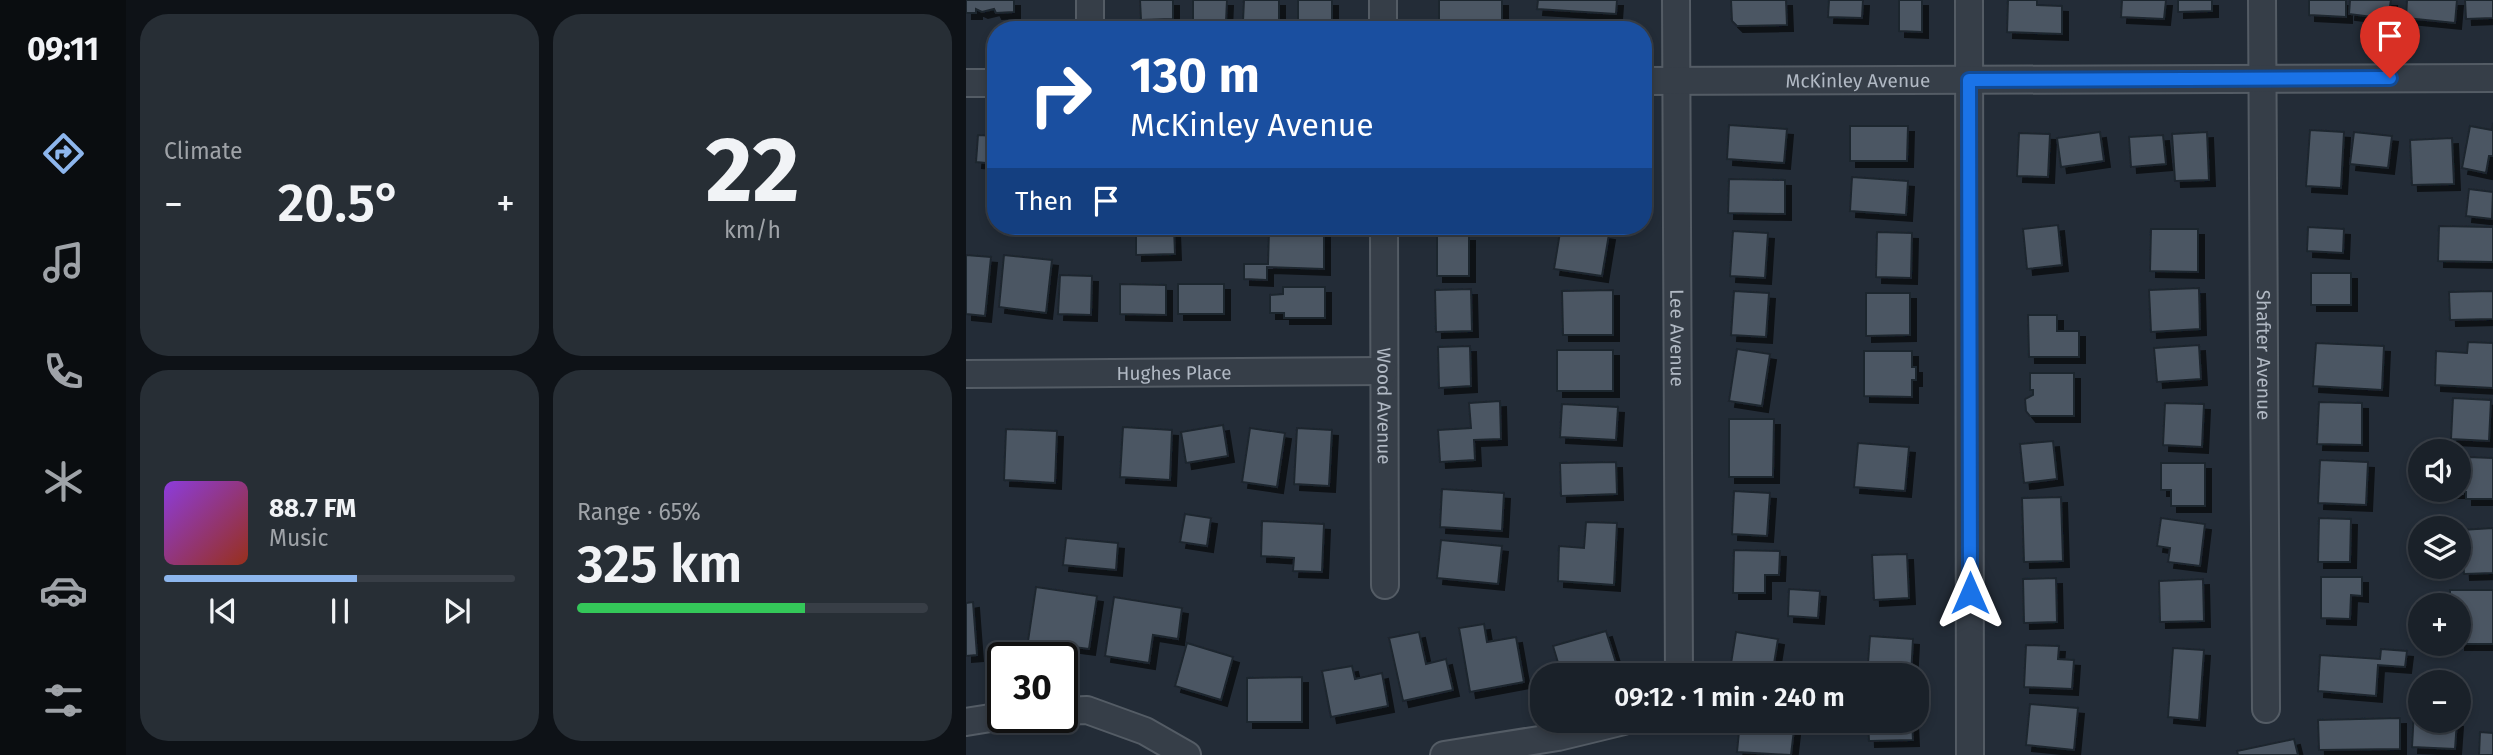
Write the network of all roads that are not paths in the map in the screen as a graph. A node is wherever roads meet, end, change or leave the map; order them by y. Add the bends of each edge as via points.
1 (1090, 0) edge
2 (1383, 0) edge
3 (1676, 0) edge
4 (1969, 0) edge
5 (2262, 0) edge
6 (1090, 21) edge
7 (1383, 21) edge
8 (2493, 78) edge
9 (2262, 79) junction
10 (1652, 80) edge
11 (1676, 80) junction
12 (1969, 80) junction
13 (966, 83) edge
14 (987, 83) edge
15 (1384, 235) edge
16 (1384, 371) junction
17 (966, 374) edge
18 (1385, 585) dead end
19 (1679, 663) edge
20 (2266, 709) dead end
21 (1078, 710) edge
22 (987, 719) edge
23 (966, 722) edge
24 (1574, 733) edge
25 (1187, 755) edge
26 (1444, 755) edge
27 (1970, 755) edge

1 - 6 street
2 - 7 street
3 - 11 street, Lee Avenue
4 - 12 street
5 - 9 street, Shafter Avenue
8 - 9 street, McKinley Avenue
9 - 12 street, McKinley Avenue
9 - 20 street, Shafter Avenue
10 - 11 street, McKinley Avenue
11 - 12 street, McKinley Avenue
11 - 19 street, Lee Avenue
12 - 27 street
13 - 14 street
15 - 16 street, Wood Avenue
16 - 17 street, Hughes Place
16 - 18 street, Wood Avenue
21 - 25 street via 1145,731
22 - 23 street
24 - 26 street

